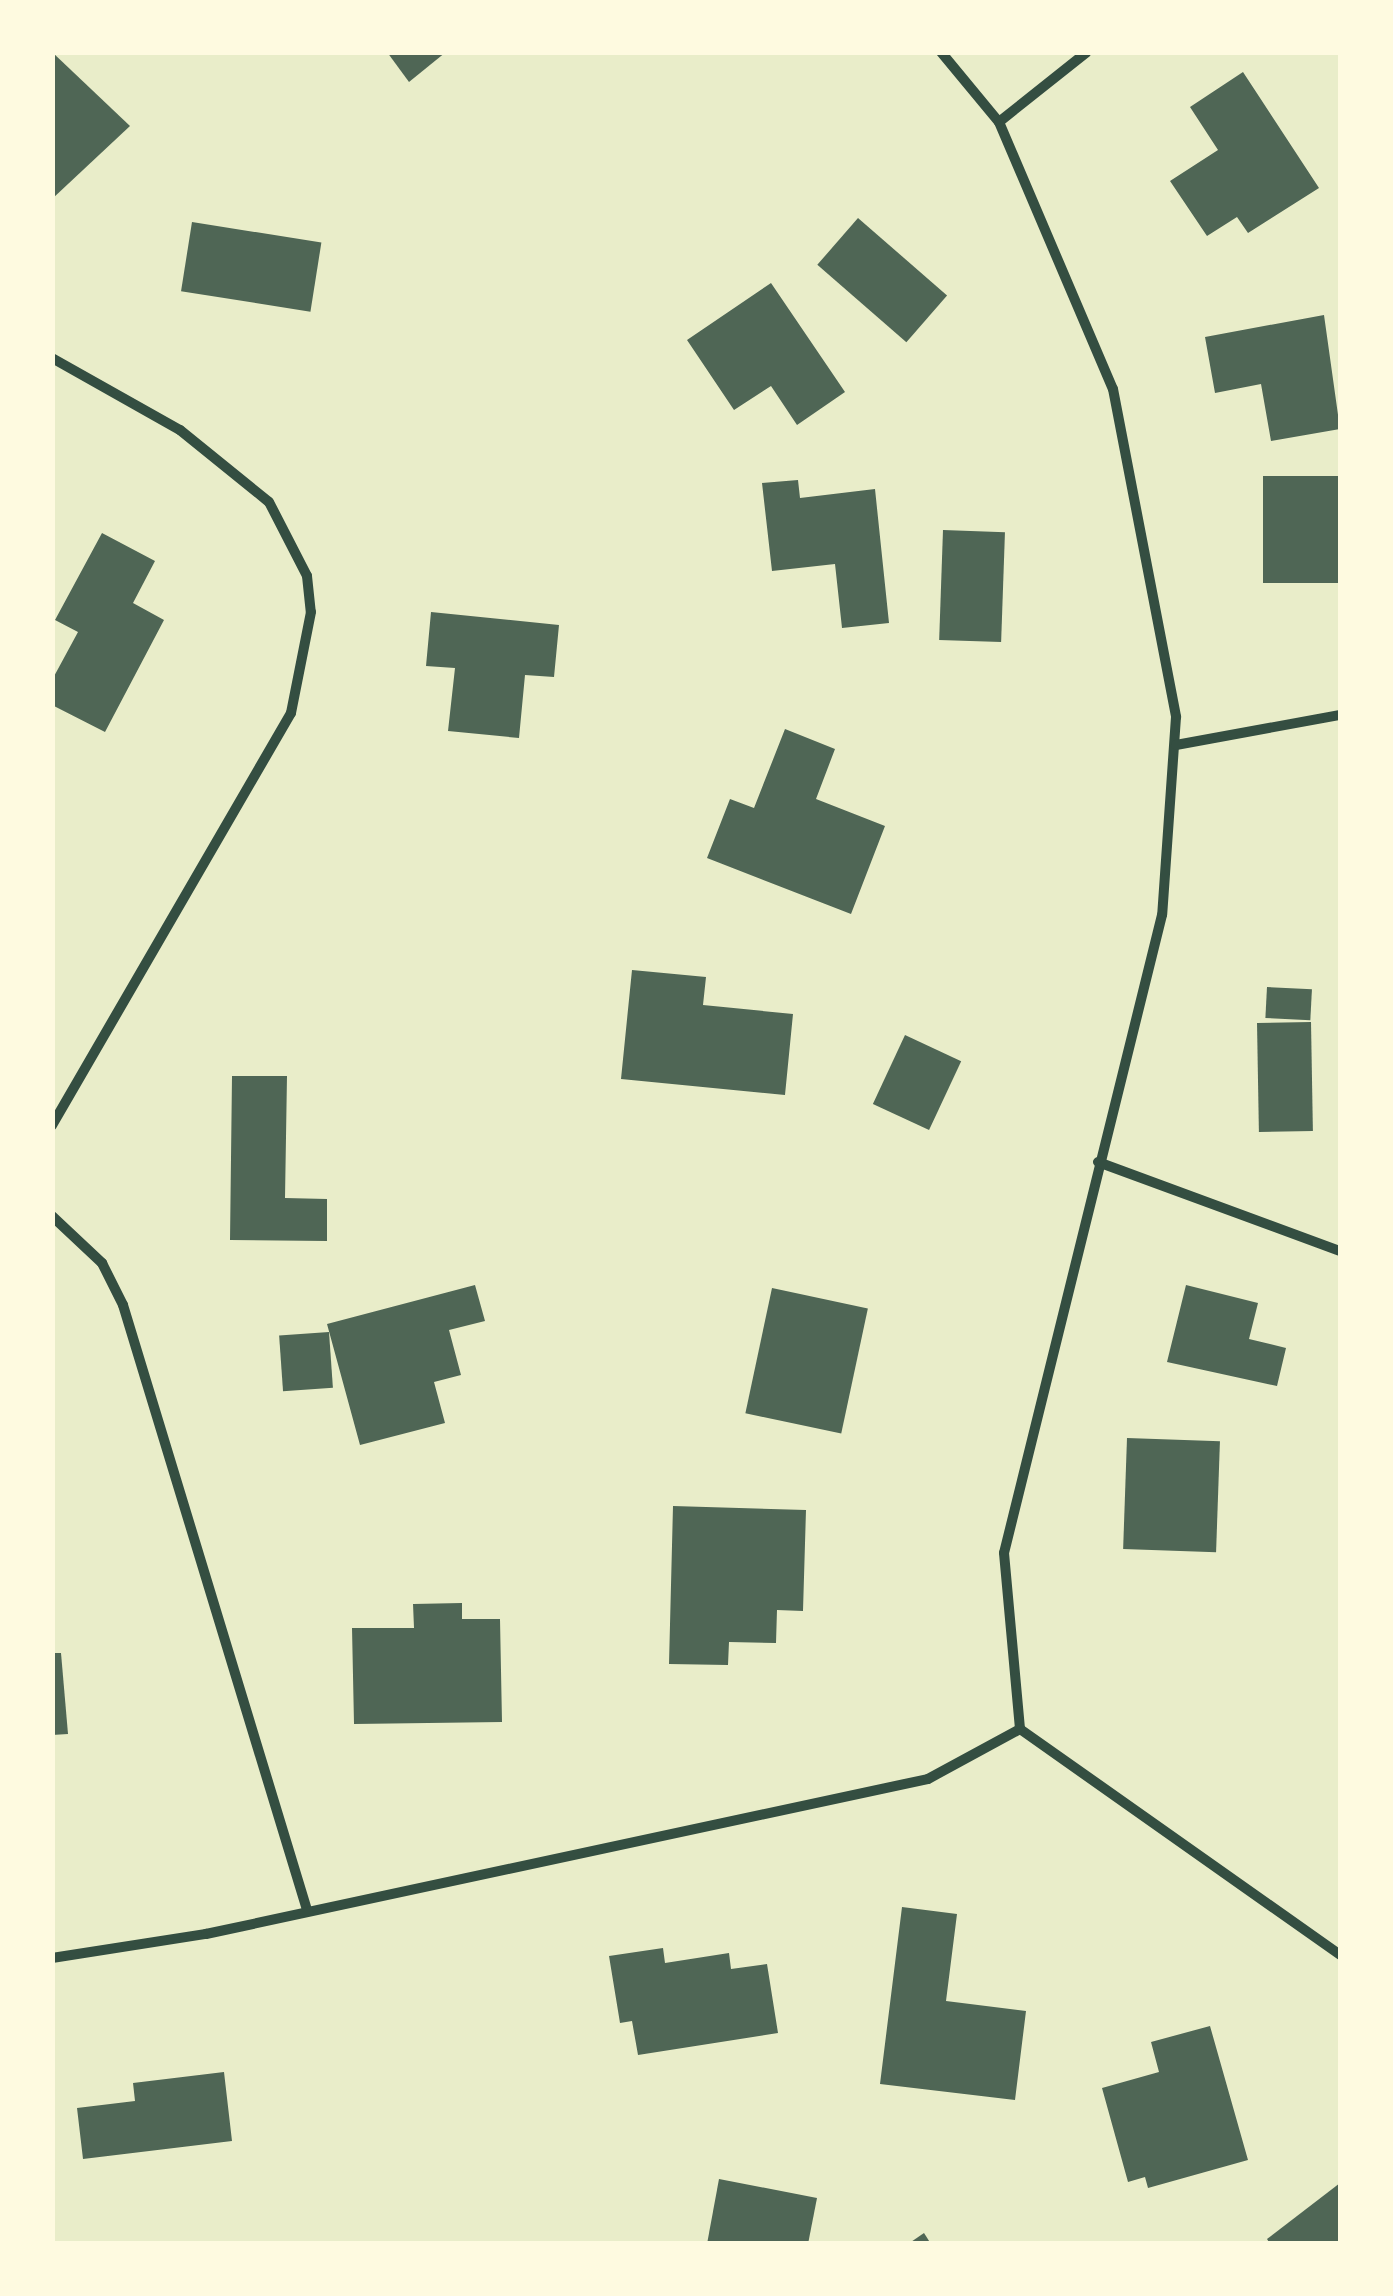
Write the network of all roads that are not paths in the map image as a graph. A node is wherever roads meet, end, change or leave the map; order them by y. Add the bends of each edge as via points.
1 (941, 52) edge
2 (1087, 52) edge
3 (999, 122) junction
4 (52, 358) edge
5 (1340, 715) edge
6 (1176, 745) junction
7 (52, 1126) edge
8 (1098, 1162) junction
9 (52, 1216) edge
10 (1340, 1251) edge
11 (1020, 1728) junction
12 (307, 1910) junction
13 (1340, 1955) edge
14 (52, 1958) edge

1 - 3 street
2 - 3 street
3 - 6 street via 1113,389
4 - 7 street via 180,430 269,502 307,576 311,612 291,714
5 - 6 street
6 - 8 street via 1162,915
8 - 10 street
8 - 11 street via 1004,1552
9 - 12 street via 102,1263 123,1306
11 - 12 street via 928,1778
11 - 13 street
12 - 14 street

